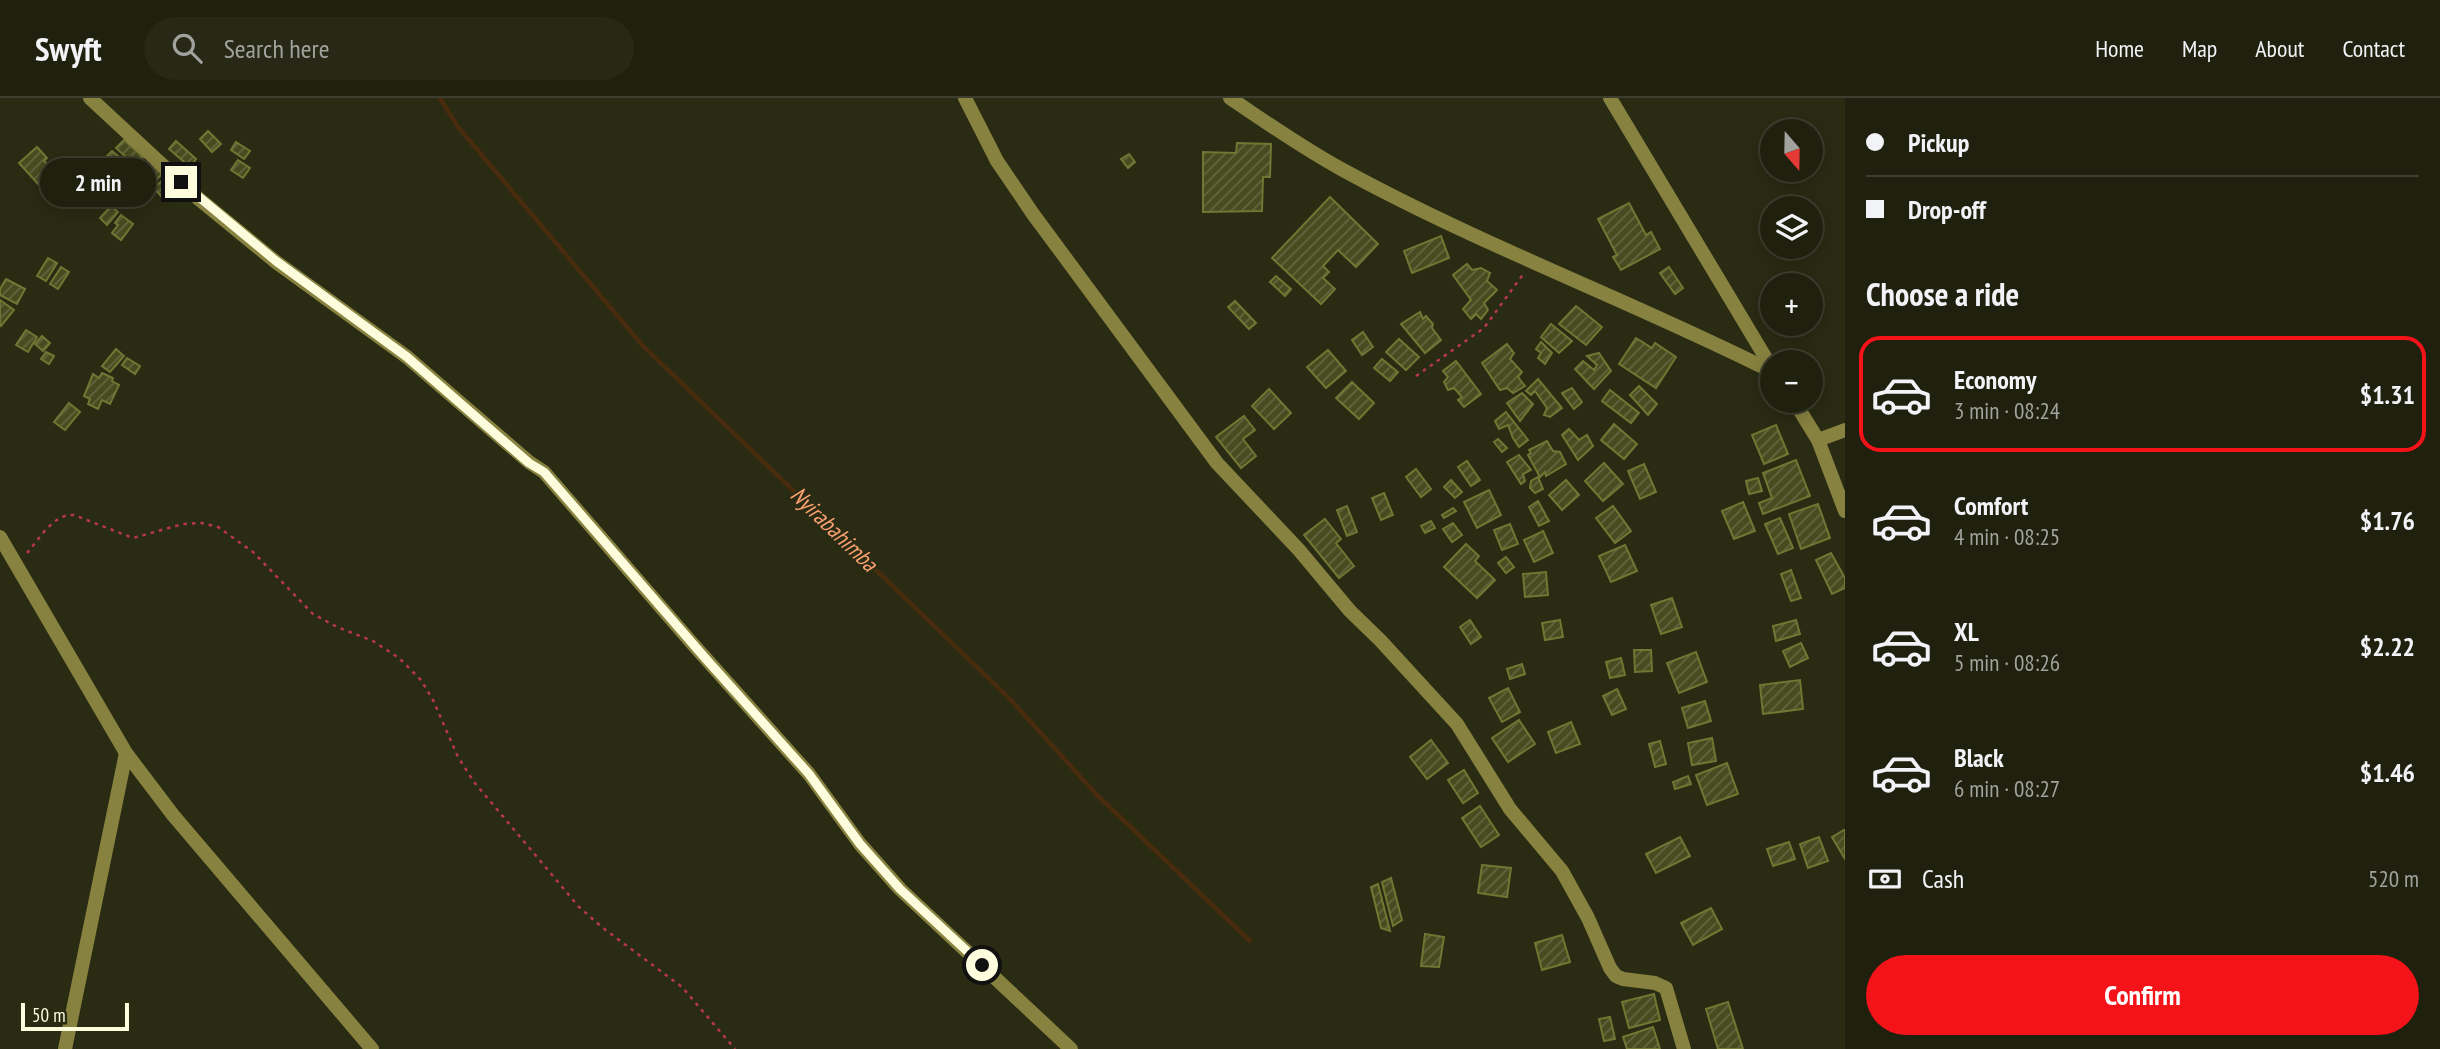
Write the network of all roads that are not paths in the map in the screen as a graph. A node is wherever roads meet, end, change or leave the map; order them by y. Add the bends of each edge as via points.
1 (90, 98) edge
2 (965, 98) edge
3 (1230, 98) edge
4 (1610, 98) edge
5 (1760, 350) edge
6 (1760, 365) edge
7 (1801, 413) edge
8 (1845, 430) edge
9 (1818, 440) junction
10 (1845, 512) edge
11 (0, 537) edge
12 (126, 752) junction
13 (65, 1049) edge
14 (372, 1049) edge
15 (1070, 1049) edge
16 (1684, 1049) edge

1 - 15 street via 199,199 407,357 544,472 809,774 884,871
2 - 16 street via 984,139 1025,203 1217,463 1457,724 1510,809 1562,871 1609,968 1623,979 1666,988
3 - 6 street via 1340,169 1404,202
4 - 5 street
7 - 9 street
8 - 9 street
9 - 10 street
11 - 12 street
12 - 13 street
12 - 14 street via 214,864

